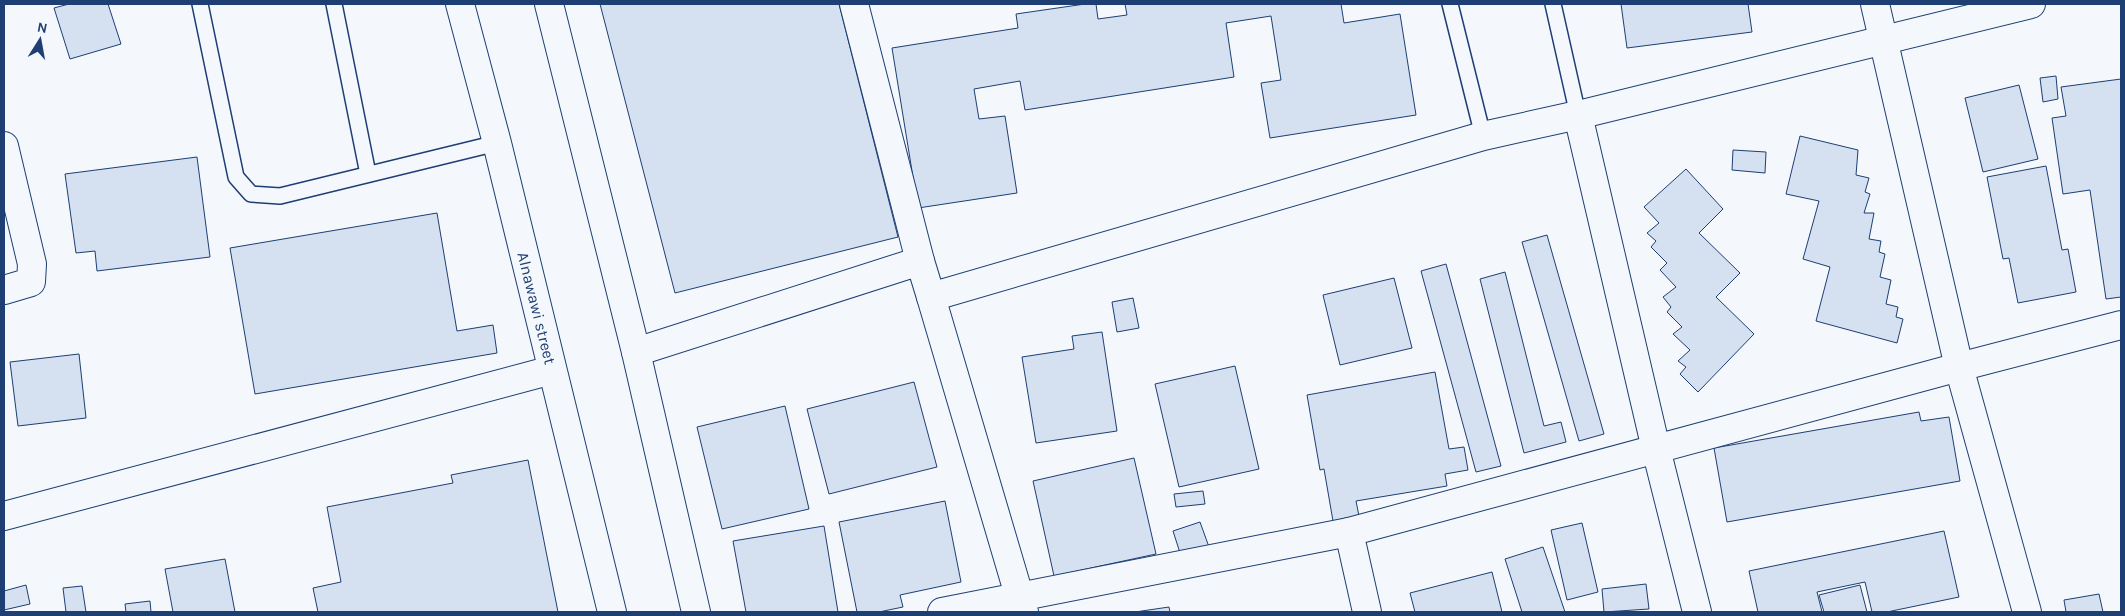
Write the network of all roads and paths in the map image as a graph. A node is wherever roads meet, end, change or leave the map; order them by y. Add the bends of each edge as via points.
1 (200, 4) edge
2 (334, 4) edge
3 (460, 4) edge
4 (549, 4) edge
5 (854, 4) edge
6 (1450, 4) edge
7 (1554, 4) edge
8 (1875, 4) edge
9 (2031, 4) edge
10 (1883, 42) junction
11 (1578, 115) junction
12 (1483, 136) junction
13 (497, 143) junction
14 (4, 146) edge
15 (368, 174) junction
16 (920, 261) junction
17 (4, 290) edge
18 (931, 297) junction
19 (2121, 325) edge
20 (636, 352) junction
21 (1959, 366) junction
22 (552, 370) junction
23 (1656, 449) junction
24 (4, 516) edge
25 (1349, 532) junction
26 (1022, 605) edge
27 (612, 612) edge
28 (696, 612) edge
29 (942, 612) edge
30 (1367, 612) edge
31 (1697, 612) edge
32 (2027, 612) edge

1 - 15 lane via 236,177 251,194 280,196
2 - 15 lane
3 - 13 street, Alnawawi street
4 - 20 street
5 - 16 street
6 - 12 lane
7 - 11 lane
8 - 10 street
9 - 10 street
10 - 11 street
10 - 21 street
11 - 12 street
11 - 23 street
12 - 18 street
13 - 15 lane
13 - 22 street, Alnawawi street
14 - 17 street via 32,264 31,282
16 - 18 street
16 - 20 street
18 - 26 street
19 - 21 street
20 - 28 street
21 - 23 street
21 - 32 street
22 - 24 street
22 - 27 street, Alnawawi street
23 - 25 street
23 - 31 street
25 - 26 street
25 - 30 street
26 - 29 street

